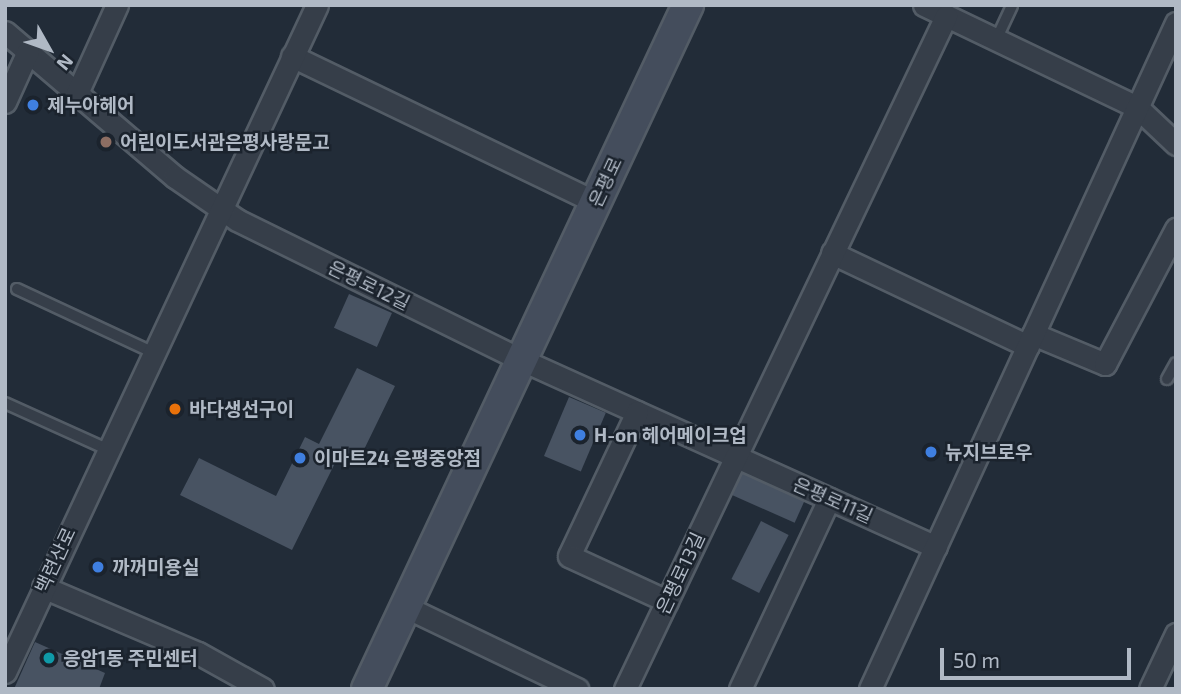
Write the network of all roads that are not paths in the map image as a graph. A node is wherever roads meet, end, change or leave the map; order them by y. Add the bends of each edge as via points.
1 (117, 5) edge
2 (317, 5) edge
3 (688, 5) edge
4 (924, 5) edge
5 (1012, 5) edge
6 (946, 16) junction
7 (1176, 23) edge
8 (5, 32) edge
9 (996, 40) junction
10 (28, 51) junction
11 (292, 56) junction
12 (77, 93) junction
13 (5, 102) edge
14 (1137, 107) junction
15 (1176, 144) edge
16 (596, 202) junction
17 (219, 208) junction
18 (1176, 229) edge
19 (832, 253) junction
20 (17, 289) dead end
21 (1030, 340) junction
22 (152, 352) junction
23 (522, 360) junction
24 (1176, 363) edge
25 (1167, 379) dead end
26 (5, 402) edge
27 (637, 412) junction
28 (107, 449) junction
29 (735, 456) junction
30 (830, 499) junction
31 (936, 547) junction
32 (43, 587) junction
33 (667, 601) junction
34 (406, 607) junction
35 (1176, 635) edge
36 (5, 672) edge
37 (263, 689) edge
38 (367, 689) edge
39 (577, 689) edge
40 (625, 689) edge
41 (740, 689) edge
42 (870, 689) edge
43 (1150, 689) edge

1 - 12 street
2 - 11 street
3 - 16 main road, 은평로
4 - 6 street
5 - 9 lane
6 - 9 street
6 - 19 street
7 - 14 street
8 - 10 street, 은평로12길
9 - 14 street
10 - 12 street, 은평로12길
10 - 13 street
11 - 16 street
11 - 17 street
12 - 17 street, 은평로12길 via 175,177
14 - 15 street
14 - 21 street
16 - 23 main road, 은평로
17 - 22 street
17 - 23 street, 은평로12길
18 - 21 street via 1105,364
19 - 21 street
19 - 29 street
20 - 22 lane
21 - 31 street
22 - 28 street, 백련산로
23 - 27 street
23 - 34 main road, 은평로
24 - 25 lane
26 - 28 lane
27 - 29 street, 은평로11길
27 - 33 street via 569,556
28 - 32 street, 백련산로
29 - 30 street, 은평로11길
29 - 33 street, 은평로13길
30 - 31 street, 은평로11길
30 - 41 street
31 - 42 street
32 - 36 street, 백련산로
32 - 37 street via 198,653
33 - 40 street, 은평로13길
34 - 38 main road, 은평로
34 - 39 street
35 - 43 street

